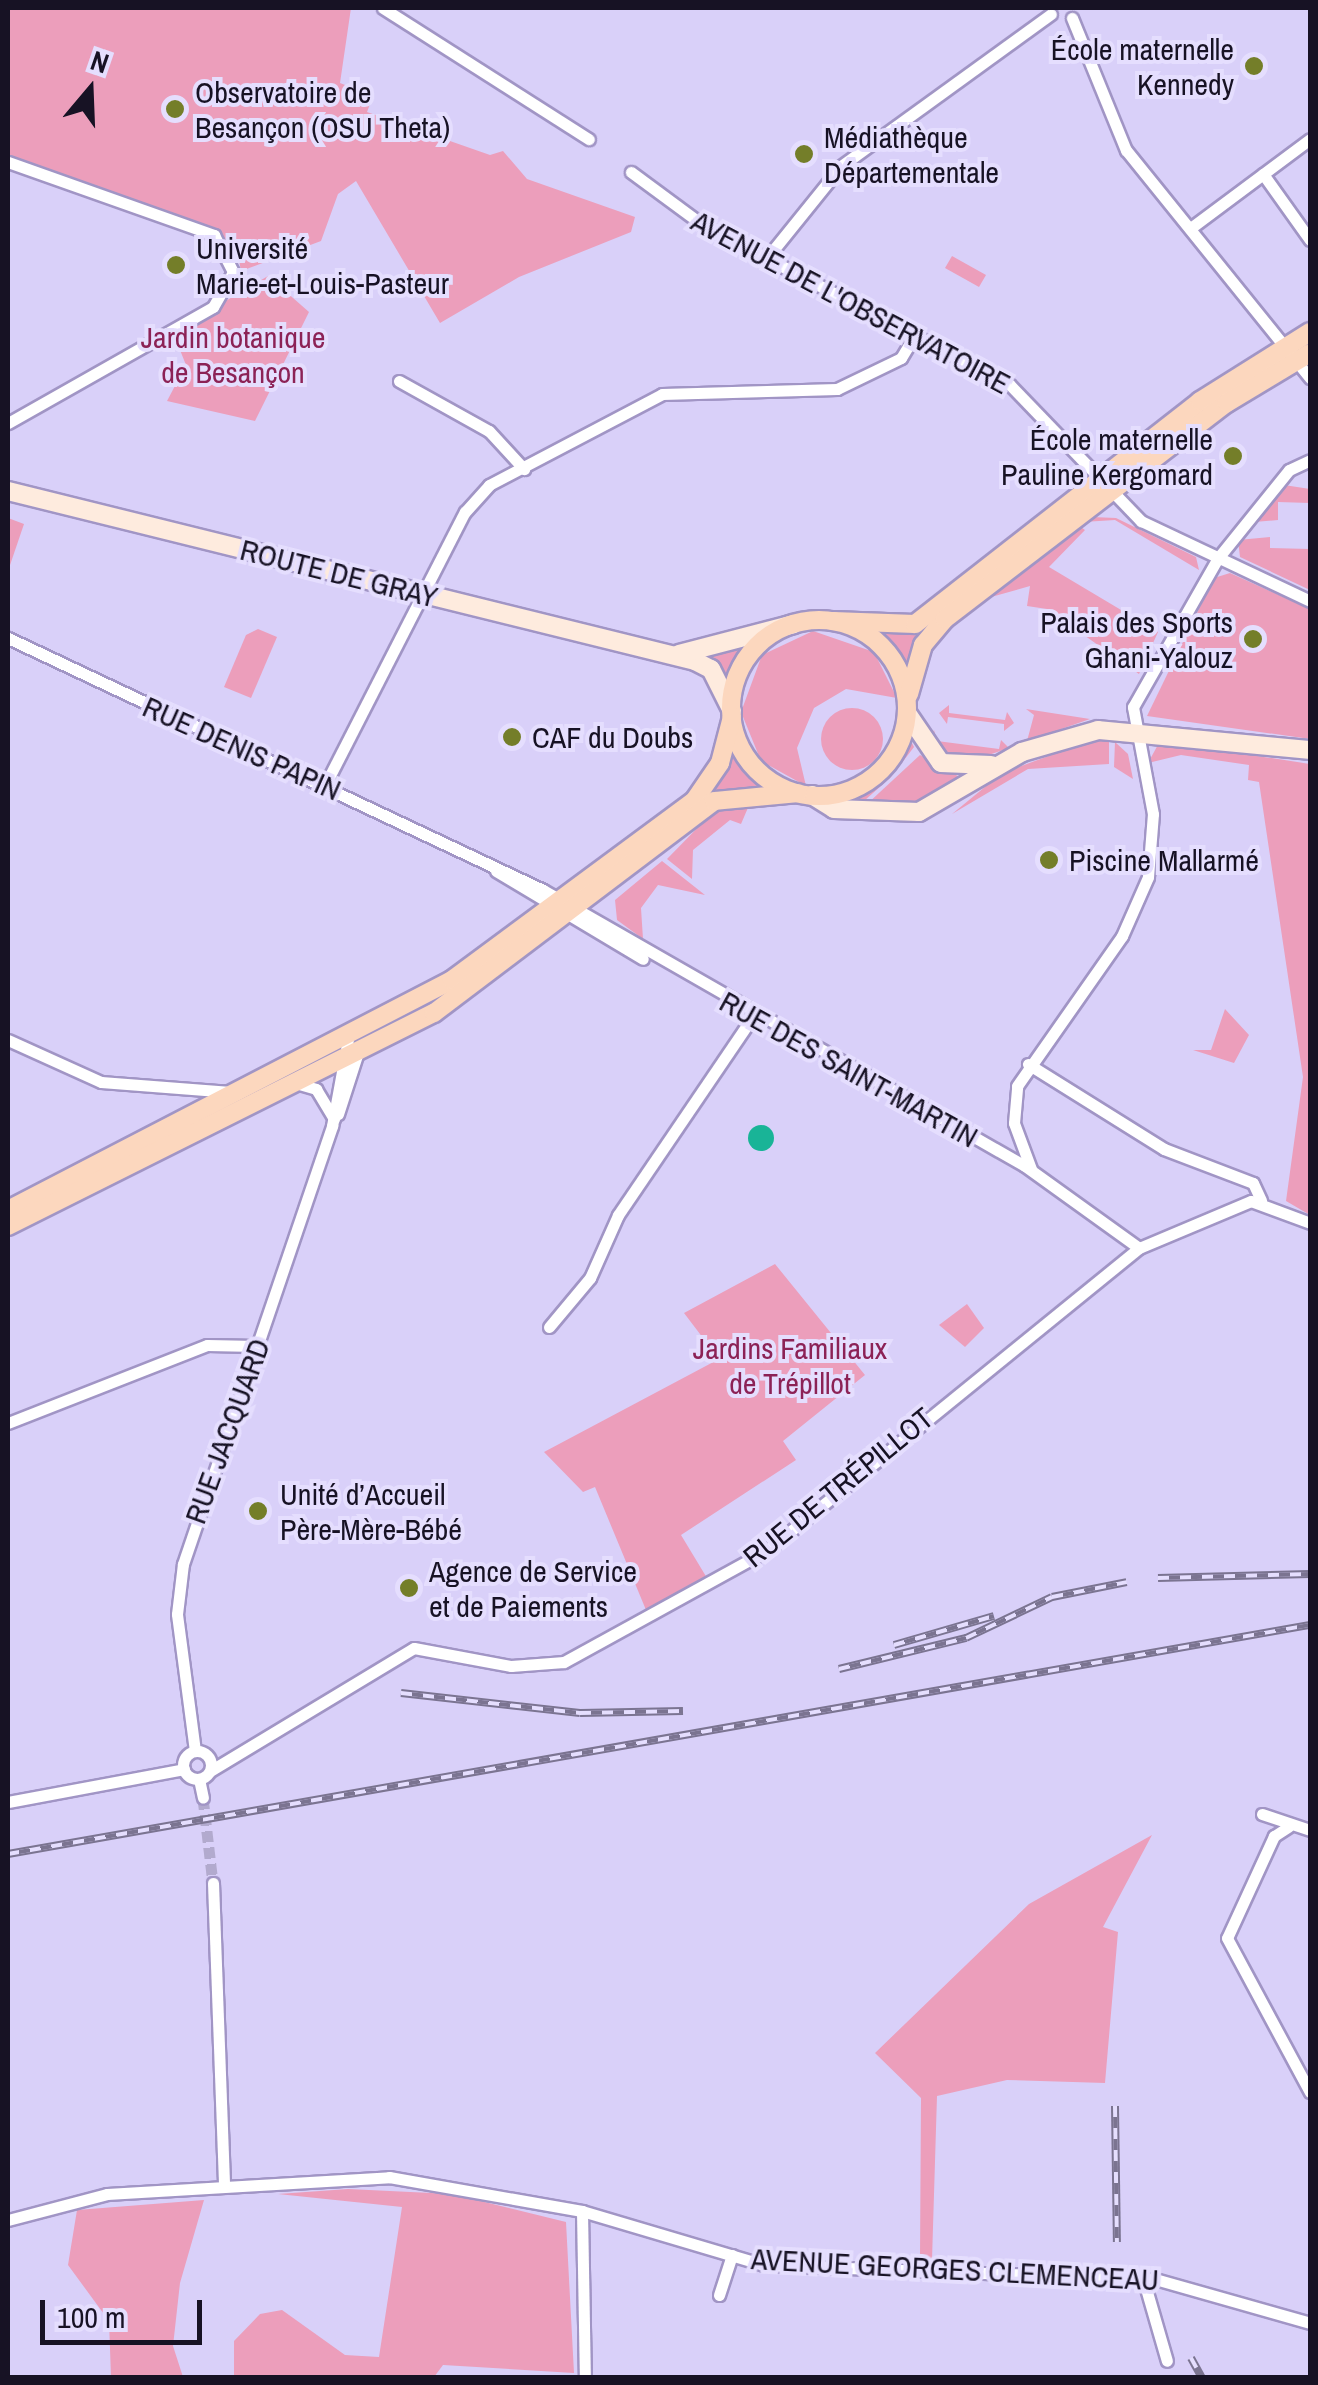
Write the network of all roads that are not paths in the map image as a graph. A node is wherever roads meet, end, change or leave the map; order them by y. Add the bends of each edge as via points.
1 (383, 8) edge
2 (1050, 11) edge
3 (1075, 13) edge
4 (589, 139) dead end
5 (1310, 139) edge
6 (8, 162) edge
7 (631, 172) dead end
8 (1262, 174) junction
9 (1192, 228) junction
10 (1310, 240) edge
11 (766, 259) junction
12 (1310, 332) edge
13 (916, 334) junction
14 (1297, 353) edge
15 (1310, 378) edge
16 (399, 381) dead end
17 (8, 424) edge
18 (1310, 460) edge
19 (524, 469) junction
20 (1105, 486) junction
21 (8, 491) edge
22 (1218, 558) junction
23 (429, 586) junction
24 (1310, 601) edge
25 (833, 622) junction
26 (794, 624) junction
27 (8, 638) edge
28 (670, 655) junction
29 (907, 709) junction
30 (732, 714) junction
31 (1134, 727) junction
32 (1310, 750) edge
33 (1001, 762) junction
34 (325, 785) junction
35 (805, 794) junction
36 (555, 906) junction
37 (572, 916) junction
38 (753, 1016) junction
39 (8, 1040) edge
40 (355, 1046) junction
41 (345, 1062) junction
42 (1028, 1064) junction
43 (299, 1084) junction
44 (241, 1092) junction
45 (334, 1119) junction
46 (1031, 1170) junction
47 (1261, 1200) junction
48 (8, 1210) edge
49 (1310, 1223) edge
50 (8, 1226) edge
51 (1139, 1248) junction
52 (549, 1327) dead end
53 (257, 1346) junction
54 (8, 1423) edge
55 (194, 1752) junction
56 (184, 1768) junction
57 (206, 1770) junction
58 (203, 1798) tunnel mouth
59 (8, 1802) edge
60 (1262, 1814) dead end
61 (1288, 1828) junction
62 (1310, 1830) edge
63 (213, 1882) tunnel mouth
64 (1310, 2092) edge
65 (224, 2185) junction
66 (582, 2211) junction
67 (8, 2220) edge
68 (732, 2255) junction
69 (1144, 2278) junction
70 (719, 2295) dead end
71 (1310, 2324) edge
72 (1168, 2361) dead end
73 (585, 2378) edge

1 - 4 street
2 - 3 street
2 - 11 street via 841,166
3 - 9 street via 1126,150
5 - 8 street
6 - 17 street via 214,235 233,272 213,307
7 - 11 street, AVENUE DE L'OBSERVATOIRE
8 - 9 street
8 - 10 street
9 - 14 street
11 - 13 street, AVENUE DE L'OBSERVATOIRE
12 - 14 main road
13 - 19 street via 901,358 850,385 676,390
13 - 20 street, AVENUE DE L'OBSERVATOIRE via 1040,408
14 - 15 street
14 - 20 main road
16 - 19 street via 489,431
18 - 22 street via 1288,470
19 - 23 street via 472,502
20 - 22 street, AVENUE DE L'OBSERVATOIRE via 1141,521
20 - 25 main road via 915,624
20 - 29 main road via 938,626 922,645
21 - 23 main road, ROUTE DE GRAY
22 - 24 street, AVENUE DE L'OBSERVATOIRE
22 - 31 street via 1133,707
23 - 28 main road, ROUTE DE GRAY
23 - 34 street
25 - 26 main road
25 - 29 main road via 881,646
26 - 28 main road, ROUTE DE GRAY
26 - 30 main road via 748,657
27 - 34 street, RUE DENIS PAPIN
28 - 30 main road, ROUTE DE GRAY via 710,669
29 - 33 main road via 941,763 964,770
29 - 35 main road via 877,774
30 - 35 main road via 756,769
30 - 36 main road via 720,763 694,801
31 - 32 main road
31 - 33 main road via 1061,738
31 - 42 street via 1153,814 1148,877 1122,936
33 - 35 main road via 919,812 834,808
34 - 36 street, RUE DENIS PAPIN via 477,856
35 - 37 main road via 714,801
36 - 37 street, RUE DES SAINT-MARTIN
36 - 40 main road
37 - 38 street, RUE DES SAINT-MARTIN
37 - 40 main road
38 - 46 street, RUE DES SAINT-MARTIN
38 - 52 street via 618,1215 590,1278
39 - 44 street via 114,1085
40 - 41 main road
40 - 44 main road
40 - 45 street, RUE JACQUARD
41 - 43 main road
41 - 45 street, RUE JACQUARD
42 - 46 street, RUE DES SAINT-MARTIN via 1014,1115
42 - 47 street via 1164,1149 1252,1183
43 - 45 street via 316,1089
43 - 50 main road
44 - 48 main road
45 - 53 street, RUE JACQUARD
46 - 51 street, RUE DES SAINT-MARTIN
47 - 49 street
47 - 51 street, RUE DE TRÉPILLOT
51 - 57 street, RUE DE TRÉPILLOT via 766,1551 666,1607 536,1668 446,1647 399,1653 235,1762
53 - 54 street via 207,1345
53 - 55 street, RUE JACQUARD via 183,1564 177,1614
55 - 56 street
55 - 57 street
56 - 57 street
56 - 59 street
57 - 58 street
60 - 61 street
61 - 62 street
61 - 64 street via 1274,1836 1226,1938
63 - 65 street
65 - 66 street, AVENUE GEORGES CLEMENCEAU via 389,2176
65 - 67 street, AVENUE GEORGES CLEMENCEAU via 64,2200
66 - 68 street, AVENUE GEORGES CLEMENCEAU
66 - 73 street
68 - 69 street, AVENUE GEORGES CLEMENCEAU via 764,2265
68 - 70 street
69 - 71 street, AVENUE GEORGES CLEMENCEAU
69 - 72 street

